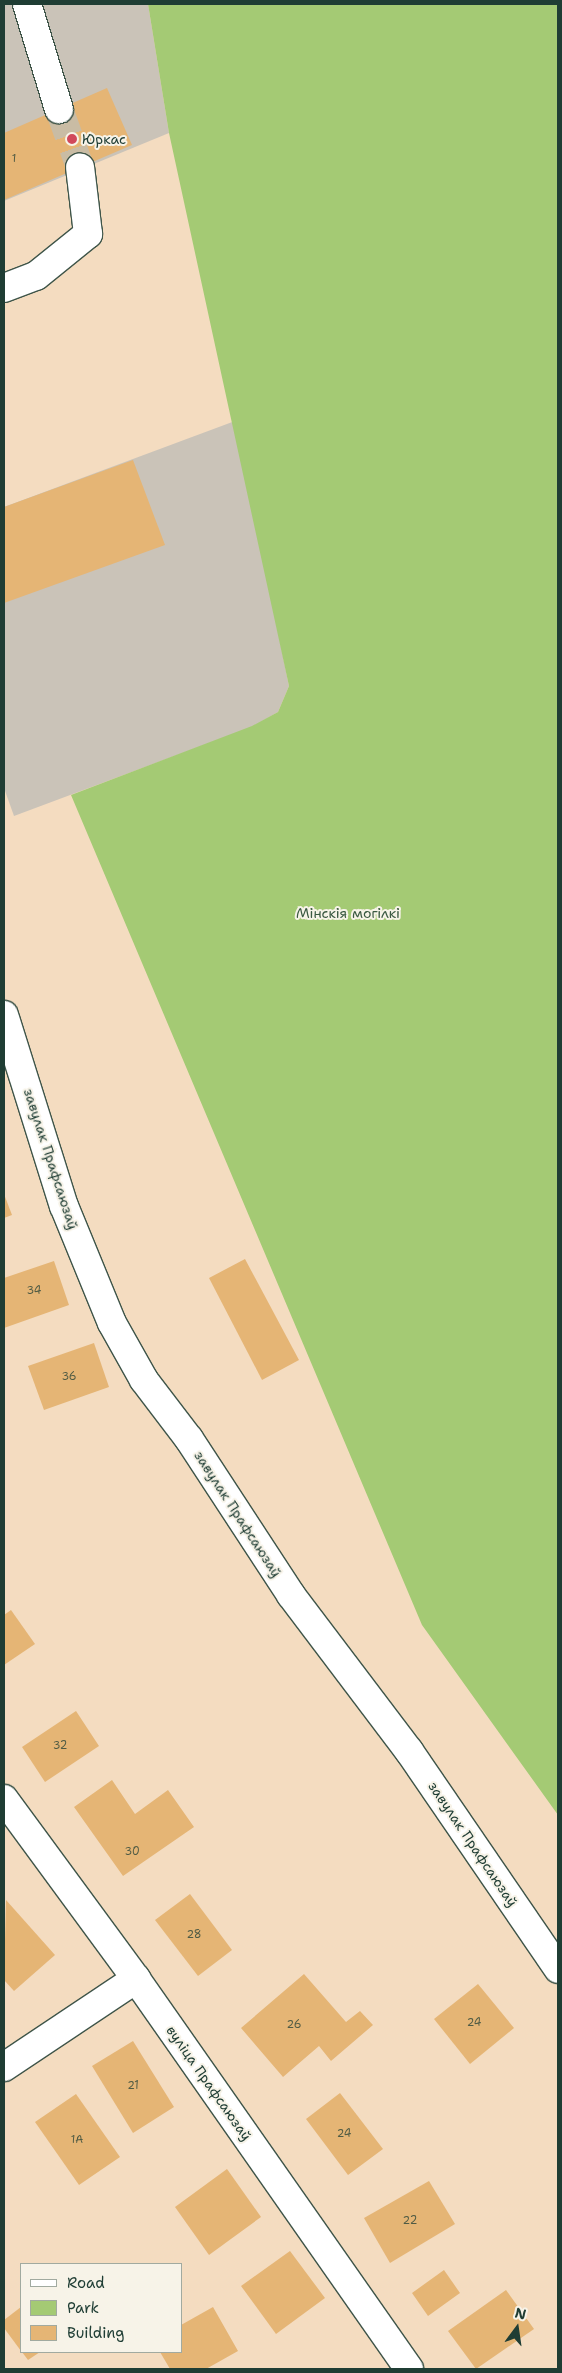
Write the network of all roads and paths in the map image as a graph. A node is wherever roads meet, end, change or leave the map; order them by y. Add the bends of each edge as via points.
1 (27, 4) edge
2 (59, 109) tunnel mouth
3 (80, 167) tunnel mouth
4 (4, 288) edge
5 (4, 1015) edge
6 (4, 1799) edge
7 (558, 1969) edge
8 (136, 1979) junction
9 (4, 2067) edge
10 (409, 2369) edge

1 - 2 street
3 - 4 street via 88,234 36,276
5 - 7 street, завулак Прафсаюзаў via 64,1206 112,1323 144,1380 189,1439 291,1595 409,1751
6 - 8 street, вуліца Прафсаюзаў
8 - 9 street
8 - 10 street, вуліца Прафсаюзаў

